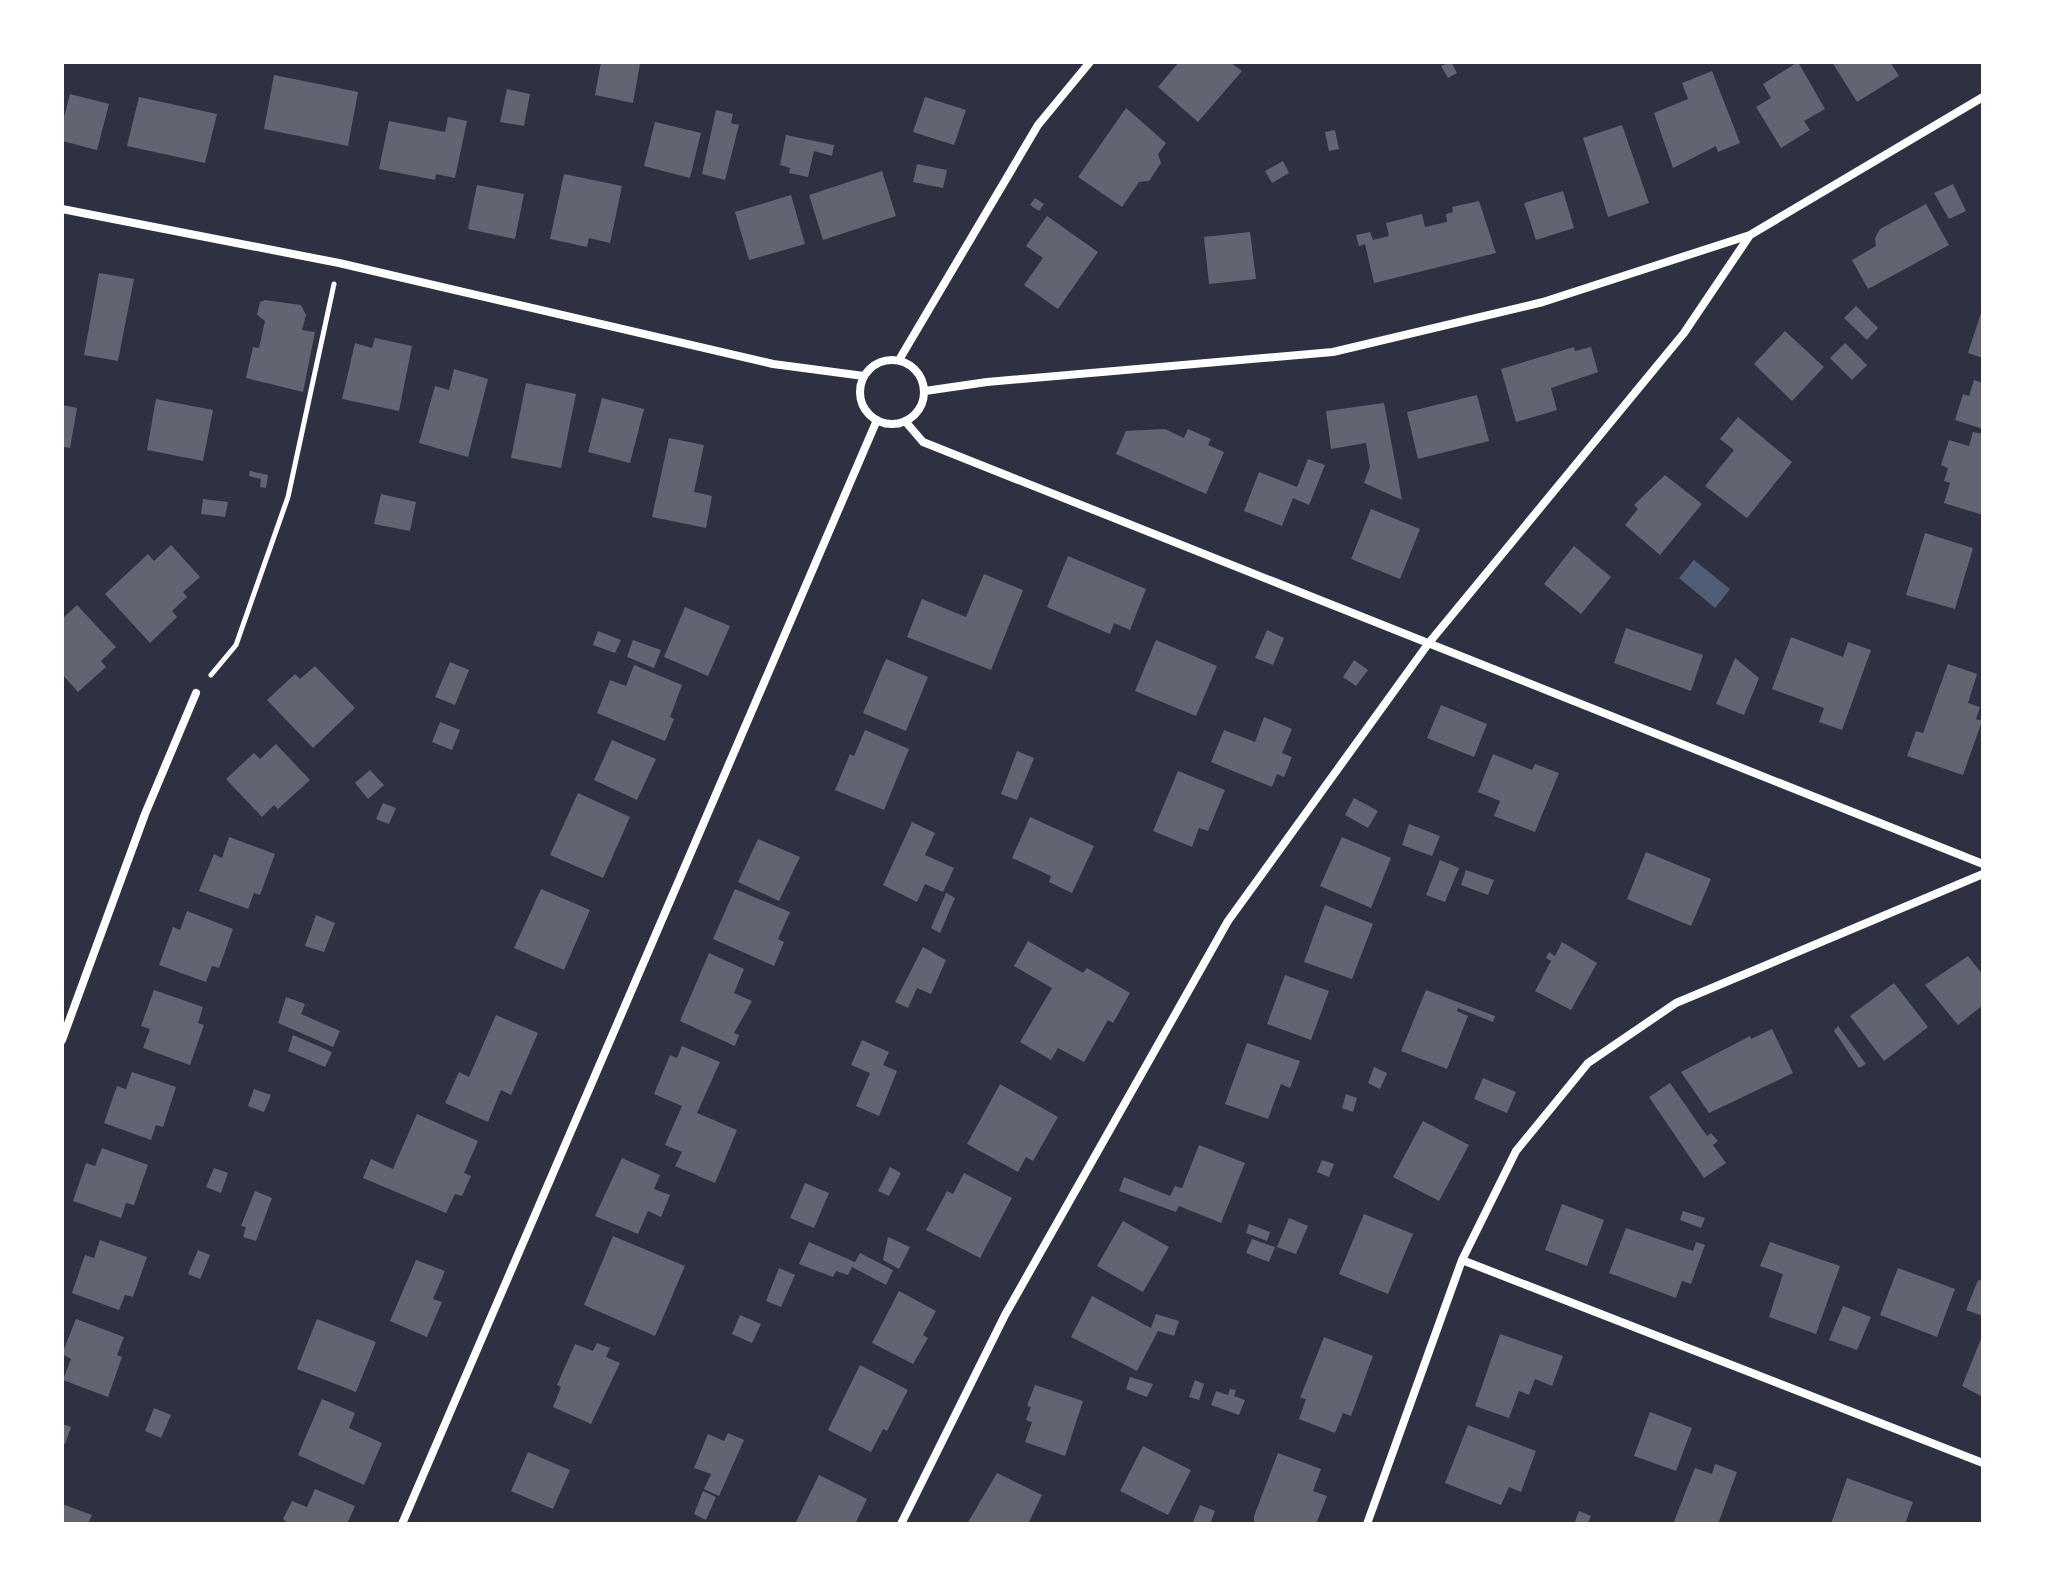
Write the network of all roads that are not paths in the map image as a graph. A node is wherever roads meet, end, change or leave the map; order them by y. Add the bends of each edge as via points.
1 (1090, 62) edge
2 (1983, 97) edge
3 (62, 209) edge
4 (1750, 235) junction
5 (899, 360) junction
6 (864, 376) junction
7 (925, 391) junction
8 (877, 420) junction
9 (905, 421) junction
10 (1428, 644) junction
11 (196, 693) road end
12 (1983, 864) edge
13 (1983, 874) edge
14 (62, 1040) edge
15 (1462, 1260) junction
16 (1983, 1463) edge
17 (402, 1524) edge
18 (901, 1524) edge
19 (1367, 1524) edge

1 - 5 street via 1038,125
2 - 4 street
3 - 6 street via 339,263 773,364
4 - 7 street via 1543,302 1333,352
4 - 10 street via 1684,333
5 - 6 street via 879,362
5 - 7 street via 917,371
6 - 8 street via 863,406
7 - 9 street via 919,409
8 - 9 street
8 - 17 street
9 - 10 street via 923,442
10 - 12 street
10 - 18 street via 1228,921 1005,1315
11 - 14 street
13 - 15 street via 1676,1003 1588,1063 1516,1151
15 - 16 street
15 - 19 street

